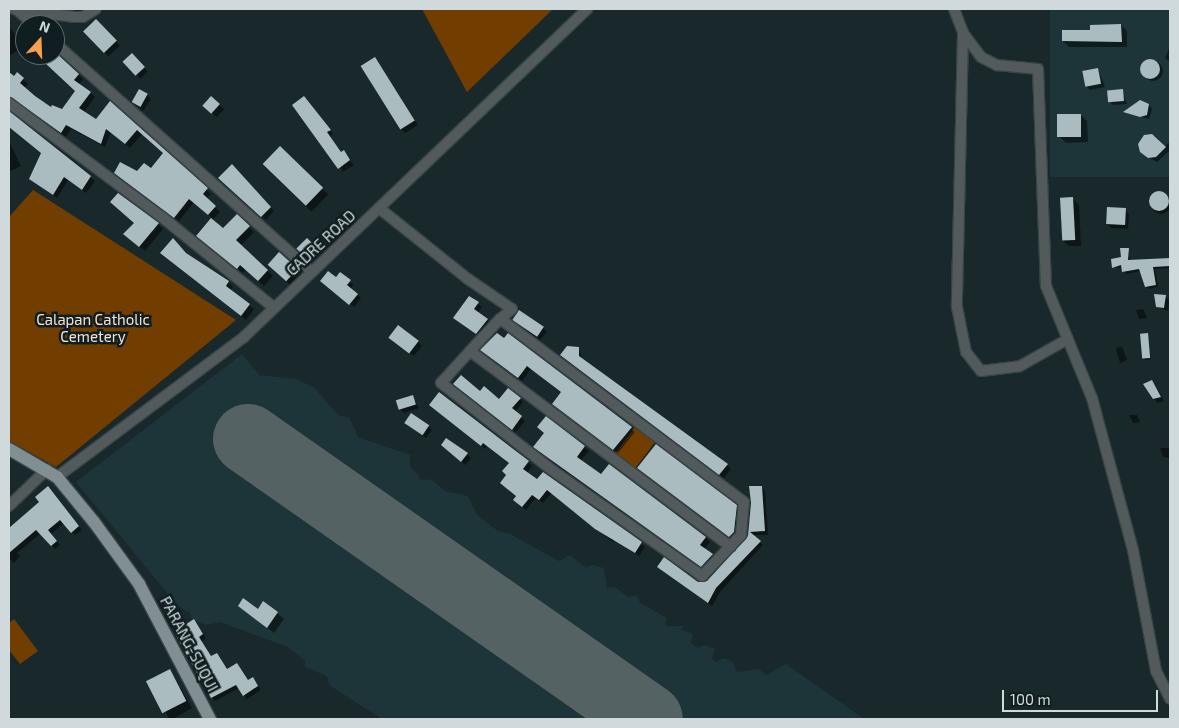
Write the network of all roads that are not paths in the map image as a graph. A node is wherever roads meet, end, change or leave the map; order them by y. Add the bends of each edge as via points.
1 (15, 9) edge
2 (96, 9) edge
3 (587, 9) edge
4 (954, 9) edge
5 (963, 33) junction
6 (65, 52) edge
7 (9, 103) edge
8 (379, 208) junction
9 (312, 272) junction
10 (273, 307) junction
11 (500, 319) junction
12 (1068, 339) junction
13 (470, 351) junction
14 (9, 449) edge
15 (46, 469) junction
16 (57, 477) junction
17 (9, 506) edge
18 (731, 547) junction
19 (1170, 698) edge
20 (210, 719) edge

1 - 2 street via 74,17
3 - 8 street, CADRE ROAD
4 - 5 street
5 - 12 street via 981,57 997,65 1038,68 1043,260 1046,286
5 - 12 street via 957,307 966,352 981,371 1020,366
6 - 9 street
7 - 10 street via 162,217
8 - 9 street, CADRE ROAD
8 - 11 street via 468,279 512,309
9 - 10 street, CADRE ROAD
10 - 16 street, CADRE ROAD via 244,337
11 - 13 street
11 - 18 street via 744,502 741,535
12 - 19 street via 1092,398 1133,550 1156,671
13 - 18 street
13 - 18 street via 441,383 552,470 702,576
14 - 15 main road, PARANG-SUQUI
15 - 16 main road, PARANG-SUQUI
15 - 17 street
16 - 20 main road, PARANG-SUQUI via 139,584

